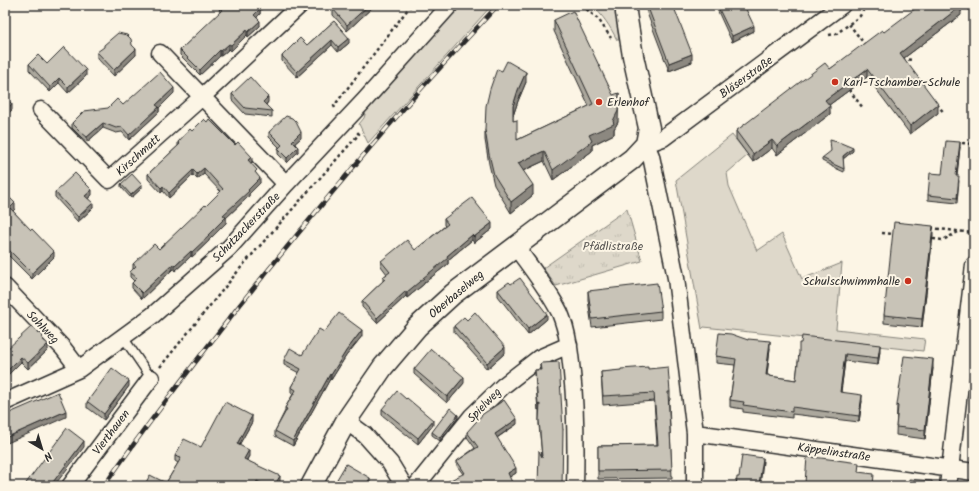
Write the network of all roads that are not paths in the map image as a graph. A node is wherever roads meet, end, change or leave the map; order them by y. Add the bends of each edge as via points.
1 (300, 5) edge
2 (450, 5) edge
3 (627, 5) edge
4 (842, 5) edge
5 (160, 53) dead end
6 (203, 96) junction
7 (41, 110) dead end
8 (646, 144) junction
9 (286, 184) junction
10 (516, 247) junction
11 (974, 265) edge
12 (5, 287) edge
13 (972, 302) edge
14 (123, 337) junction
15 (569, 345) junction
16 (79, 369) junction
17 (151, 378) joint
18 (5, 402) edge
19 (346, 421) junction
20 (695, 433) junction
21 (949, 469) junction
22 (974, 472) edge
23 (70, 486) edge
24 (311, 486) edge
25 (404, 486) edge
26 (416, 486) edge
27 (576, 486) edge
28 (695, 486) edge
29 (948, 486) edge

1 - 6 street, Kirschmatt
2 - 9 street, Schutzackerstraße
3 - 8 street via 633,56 648,128
4 - 8 street, Bläserstraße via 663,138
5 - 6 street
6 - 7 street, Kirschmatt via 109,180
6 - 9 street
8 - 10 street, Oberbaselweg via 632,159
8 - 20 street via 651,156 676,278
9 - 14 street, Schutzackerstraße via 229,248 153,315
10 - 15 street via 549,293 560,315
10 - 19 street, Oberbaselweg via 453,294 417,327 383,367
11 - 13 street
12 - 16 street, Sohlweg via 63,348
13 - 21 street
14 - 16 street, Schutzackerstraße
14 - 17 lane
15 - 26 street, Spielweg via 539,358 503,386 472,416
15 - 27 street via 575,396
16 - 18 street, Schutzackerstraße
17 - 23 street, Vierthauen
19 - 24 street, Oberbaselweg
19 - 25 street via 365,435 390,463
20 - 21 street, Käppelinstraße
20 - 28 street
21 - 22 street, Käppelinstraße
21 - 29 street

